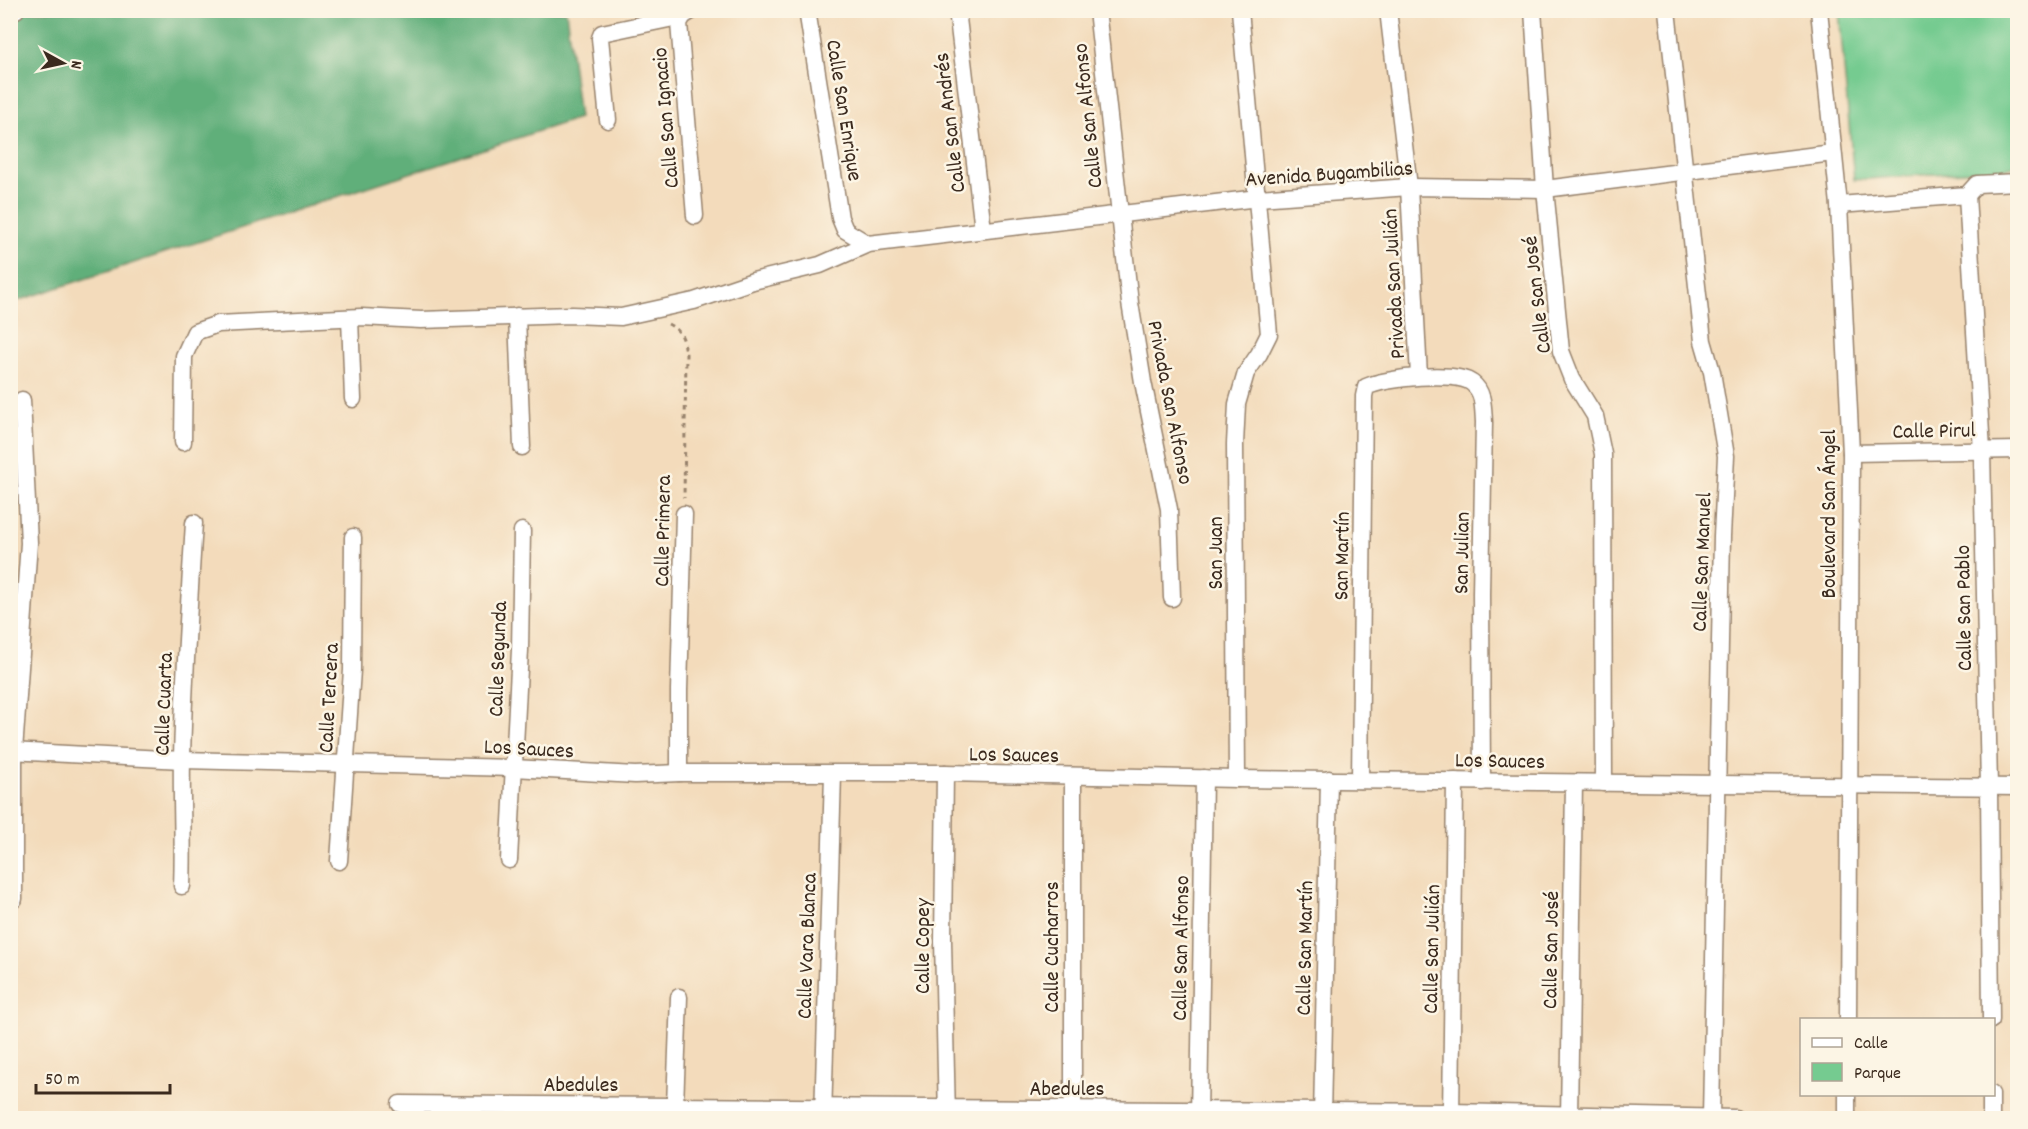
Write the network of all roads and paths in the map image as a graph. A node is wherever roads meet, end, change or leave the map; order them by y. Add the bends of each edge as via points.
1 (16, 10) edge
2 (807, 10) edge
3 (957, 10) edge
4 (1097, 10) edge
5 (1240, 10) edge
6 (1388, 10) edge
7 (1533, 10) edge
8 (1667, 10) edge
9 (1819, 10) edge
10 (10, 12) edge
11 (688, 14) edge
12 (608, 120) dead end
13 (1833, 153) junction
14 (1684, 171) junction
15 (2018, 183) edge
16 (1409, 187) junction
17 (1545, 189) junction
18 (1967, 195) junction
19 (1258, 198) junction
20 (1839, 205) junction
21 (695, 216) dead end
22 (1120, 216) junction
23 (983, 230) junction
24 (868, 244) junction
25 (644, 313) junction
26 (517, 316) junction
27 (350, 318) junction
28 (1419, 376) junction
29 (353, 399) dead end
30 (22, 400) dead end
31 (183, 442) dead end
32 (522, 447) dead end
33 (2018, 450) edge
34 (1982, 451) junction
35 (1851, 453) junction
36 (684, 514) joint
37 (194, 523) dead end
38 (522, 531) dead end
39 (353, 537) dead end
40 (1172, 598) dead end
41 (12, 751) edge
42 (182, 760) junction
43 (346, 764) junction
44 (514, 768) junction
45 (680, 773) junction
46 (945, 773) junction
47 (833, 774) junction
48 (1073, 776) junction
49 (1204, 778) junction
50 (1238, 779) junction
51 (1329, 779) junction
52 (1360, 780) junction
53 (1455, 781) junction
54 (1482, 782) junction
55 (1575, 783) junction
56 (1604, 783) junction
57 (1717, 784) junction
58 (1848, 786) junction
59 (1989, 787) junction
60 (2018, 787) edge
61 (509, 860) dead end
62 (339, 861) dead end
63 (182, 886) dead end
64 (14, 899) dead end
65 (679, 997) dead end
66 (1848, 1018) edge
67 (1990, 1018) edge
68 (1847, 1096) edge
69 (1991, 1096) edge
70 (400, 1104) dead end
71 (675, 1106) junction
72 (579, 1112) edge
73 (700, 1112) edge
74 (823, 1113) edge
75 (947, 1113) edge
76 (1073, 1114) edge
77 (1199, 1114) edge
78 (1322, 1115) edge
79 (1451, 1115) edge
80 (1569, 1117) edge
81 (1711, 1118) edge
82 (1735, 1119) edge
83 (1847, 1119) edge
84 (1991, 1119) edge

1 - 10 street
2 - 24 street, Calle San Enrique via 840,218 845,230
3 - 23 street, Calle San Andrés
4 - 22 street, Calle San Alfonso
5 - 19 street
6 - 16 street, Privada San Julián
7 - 17 street, Calle San José
8 - 14 street, Calle San Manuel
9 - 13 street, Boulevard San Ángel
11 - 12 street via 602,33
11 - 21 street, Calle San Ignacio via 679,23
13 - 14 street, Avenida Bugambilias
13 - 20 street, Boulevard San Ángel
14 - 17 street, Avenida Bugambilias
14 - 57 street, Calle San Manuel via 1703,341 1726,456
15 - 18 street via 1977,184
16 - 17 street, Avenida Bugambilias
16 - 19 street, Avenida Bugambilias
16 - 28 street, Privada San Julián
17 - 56 street, Calle San José via 1561,351 1572,379 1595,416 1603,454
18 - 20 street
18 - 34 street, Calle San Pablo
19 - 22 street, Avenida Bugambilias
19 - 50 street, San Juan via 1269,333 1246,373 1237,404
20 - 35 street, Boulevard San Ángel
22 - 23 street, Avenida Bugambilias
22 - 40 street, Privada San Alfonso via 1143,382 1169,509
23 - 24 street, Avenida Bugambilias
24 - 25 street, Avenida Bugambilias via 820,265
25 - 26 street, Avenida Bugambilias via 621,317
25 - 36 path, Calle Primera via 680,330 684,339
26 - 27 street, Avenida Bugambilias
26 - 32 street
27 - 29 street
27 - 31 street, Avenida Bugambilias via 218,324 195,332 184,356
28 - 52 street, San Martín via 1375,383 1366,387 1364,396
28 - 54 street, San Julian via 1472,382 1482,396
30 - 41 street via 29,543
33 - 34 street, Calle Pirul
34 - 35 street, Calle Pirul
34 - 59 street, Calle San Pablo
35 - 58 street, Boulevard San Ángel
36 - 45 street, Calle Primera
37 - 42 street, Calle Cuarta
38 - 44 street, Calle Segunda
39 - 43 street, Calle Tercera via 352,670
41 - 42 street, Los Sauces
41 - 64 street
42 - 43 street, Los Sauces
42 - 63 street, Calle Cuarta
43 - 44 street, Los Sauces
43 - 62 street, Calle Tercera
44 - 45 street, Los Sauces via 635,775
44 - 61 street, Calle Segunda
45 - 47 street, Los Sauces
46 - 47 street, Los Sauces
46 - 48 street, Los Sauces
46 - 75 street, Calle Copey
47 - 74 street, Calle Vara Blanca
48 - 49 street, Los Sauces
48 - 76 street, Calle Cucharros
49 - 50 street, Los Sauces
49 - 77 street, Calle San Alfonso
50 - 51 street, Los Sauces
51 - 52 street, Los Sauces
51 - 78 street, Calle San Martín
52 - 53 street, Los Sauces
53 - 54 street, Los Sauces
53 - 79 street, Calle San Julián
54 - 55 street, Los Sauces
55 - 56 street, Los Sauces
55 - 80 street, Calle San José
56 - 57 street, Los Sauces
57 - 58 street, Los Sauces
57 - 81 street, Calle San Manuel
58 - 59 street, Los Sauces
58 - 66 street, Boulevard San Ángel
59 - 60 street, Los Sauces
59 - 67 street, Calle San Pablo
65 - 71 street
68 - 83 street
69 - 84 street
70 - 72 street, Abedules
71 - 72 street, Abedules
71 - 73 street, Abedules
73 - 74 street, Abedules
74 - 75 street, Abedules
75 - 76 street, Abedules
76 - 77 street, Abedules
77 - 78 street, Abedules
78 - 79 street, Abedules
79 - 80 street, Abedules
80 - 81 street, Abedules
81 - 82 street, Abedules

